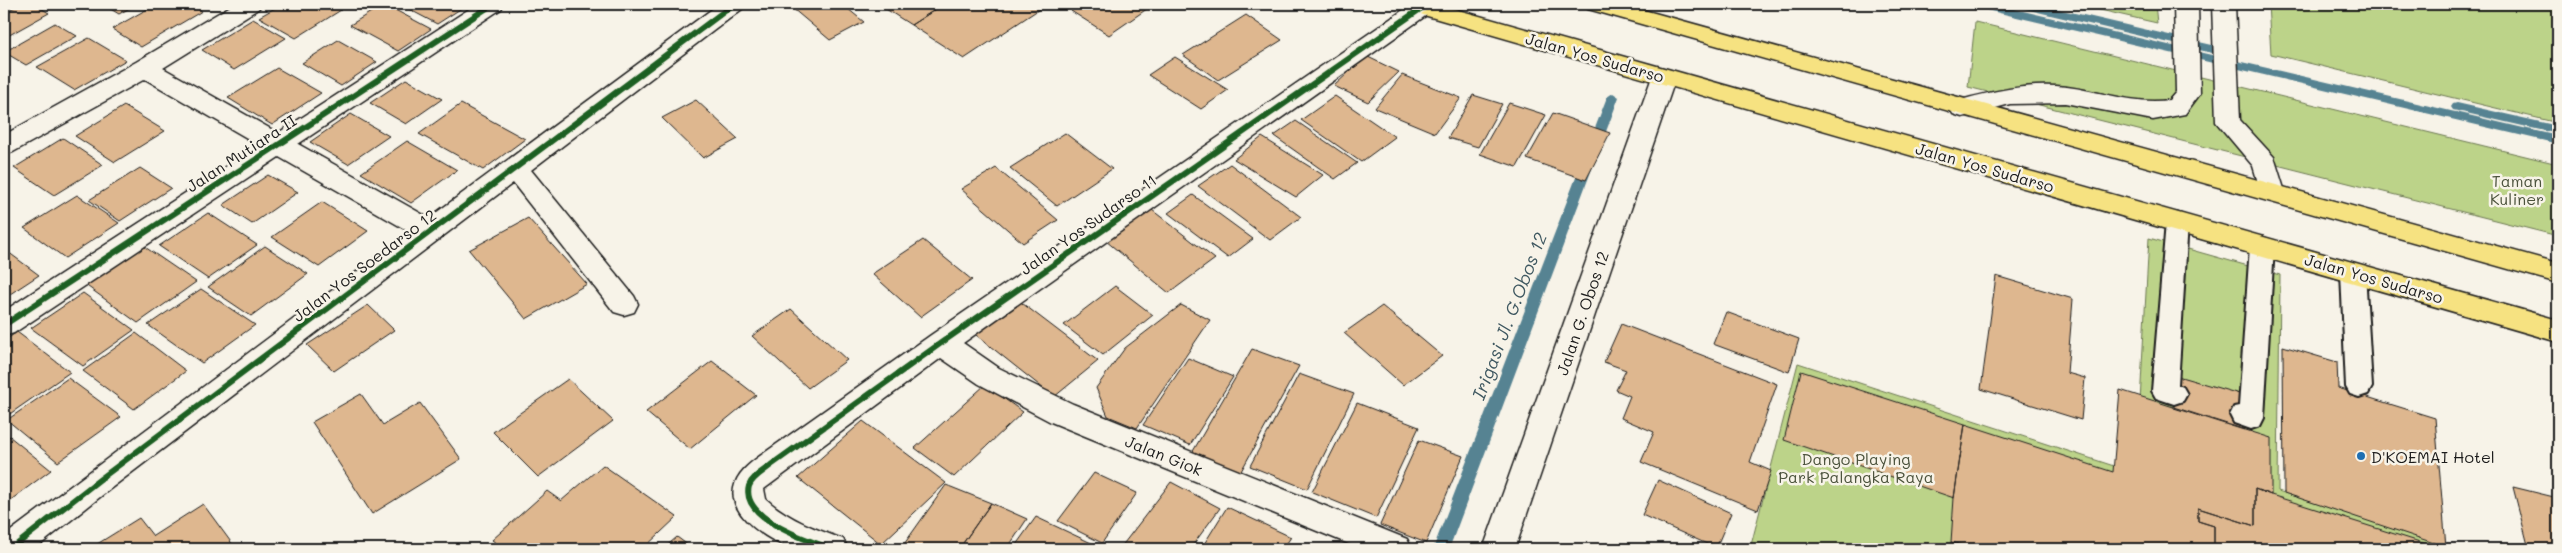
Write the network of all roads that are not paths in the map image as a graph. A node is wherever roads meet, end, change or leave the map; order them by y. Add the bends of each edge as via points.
1 (250, 4) edge
2 (493, 4) edge
3 (734, 4) edge
4 (1596, 4) edge
5 (2186, 4) edge
6 (2223, 4) edge
7 (1417, 6) edge
8 (144, 68) junction
9 (1664, 77) junction
10 (1962, 108) junction
11 (280, 144) junction
12 (4, 146) edge
13 (516, 169) junction
14 (2272, 192) junction
15 (2176, 222) junction
16 (431, 232) junction
17 (2262, 246) junction
18 (2353, 272) junction
19 (2558, 273) edge
20 (624, 304) dead end
21 (4, 326) edge
22 (2558, 331) edge
23 (941, 343) junction
24 (2359, 387) dead end
25 (2174, 394) dead end
26 (2243, 416) dead end
27 (11, 549) edge
28 (832, 549) edge
29 (1396, 549) edge
30 (1499, 549) edge

1 - 8 street
2 - 11 street, Jalan Mutiara II
3 - 13 street, Jalan Yos Soedarso 12
4 - 10 main road
5 - 10 street via 2188,94 2176,108 2153,111 2065,95 2010,96
6 - 14 street via 2228,122 2265,163
7 - 9 main road, Jalan Yos Sudarso
7 - 23 street, Jalan Yos Sudarso 11
8 - 11 street
8 - 12 street
9 - 15 main road, Jalan Yos Sudarso
9 - 30 street, Jalan G. Obos 12
10 - 14 main road
11 - 16 street
11 - 21 street, Jalan Mutiara II
13 - 16 street, Jalan Yos Soedarso 12
13 - 20 street
14 - 19 main road
15 - 17 main road, Jalan Yos Sudarso
15 - 25 lane via 2166,391
16 - 27 street, Jalan Yos Soedarso 12
17 - 18 main road, Jalan Yos Sudarso
17 - 26 lane via 2251,418
18 - 22 main road, Jalan Yos Sudarso
18 - 24 lane
23 - 28 street, Jalan Yos Sudarso 11 via 771,465 749,487 753,508 760,515 791,533
23 - 29 street, Jalan Giok via 989,376 1062,413

